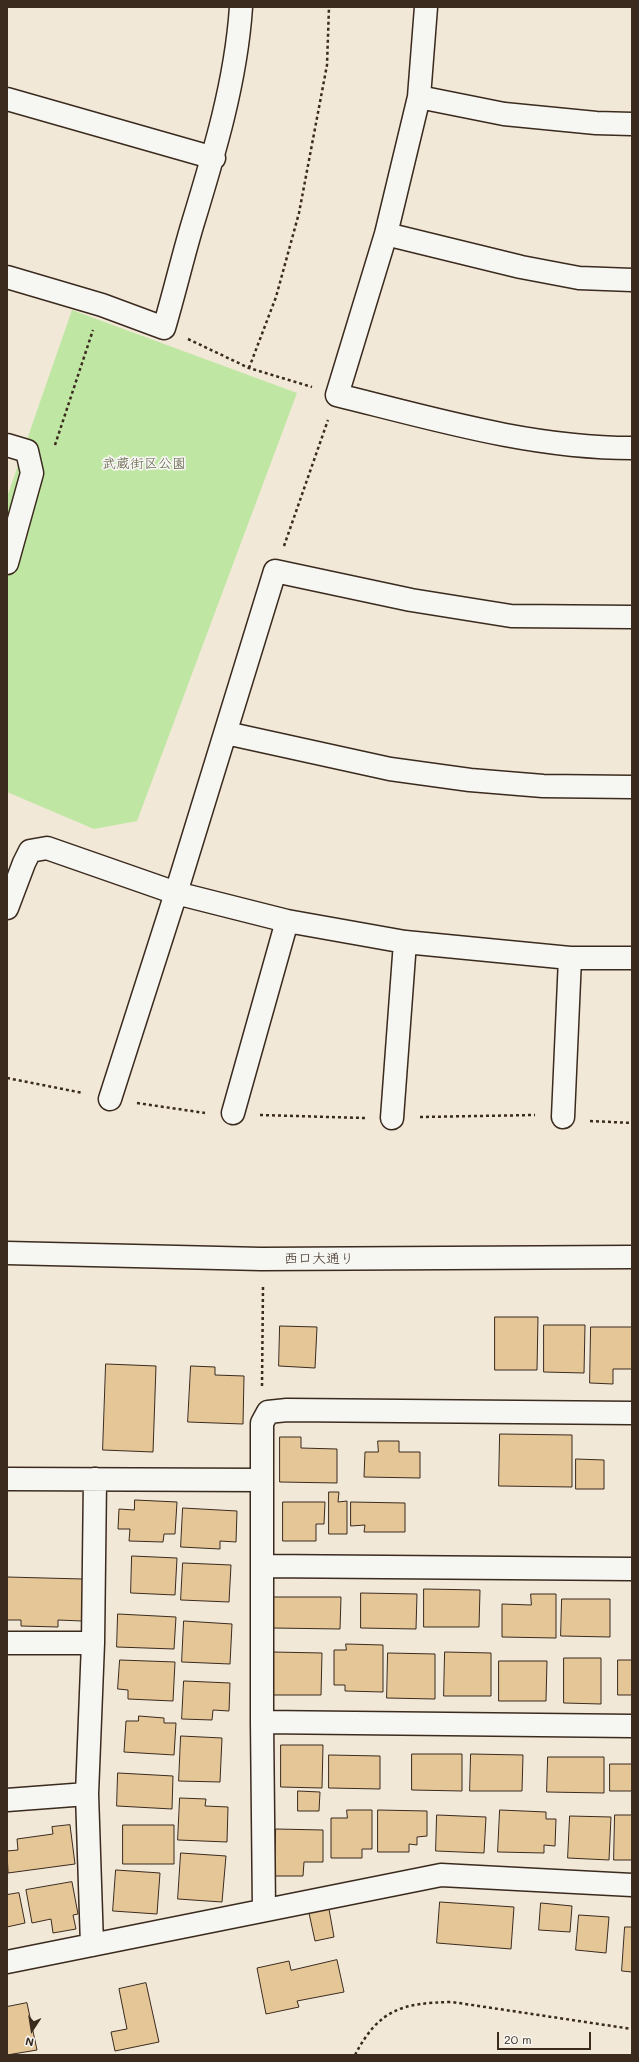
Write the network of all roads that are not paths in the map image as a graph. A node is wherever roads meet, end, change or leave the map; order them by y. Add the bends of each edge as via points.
1 (241, 7) edge
2 (426, 7) edge
3 (419, 97) junction
4 (7, 99) edge
5 (632, 124) edge
6 (214, 158) junction
7 (386, 234) junction
8 (7, 277) edge
9 (632, 280) edge
10 (7, 445) edge
11 (632, 448) edge
12 (7, 563) edge
13 (632, 617) edge
14 (226, 733) junction
15 (632, 787) edge
16 (176, 893) junction
17 (7, 908) edge
18 (287, 921) junction
19 (405, 942) junction
20 (570, 958) junction
21 (632, 958) edge
22 (110, 1099) road end
23 (234, 1113) road end
24 (563, 1117) road end
25 (392, 1118) road end
26 (7, 1253) edge
27 (632, 1257) edge
28 (632, 1412) edge
29 (7, 1479) edge
30 (95, 1479) junction
31 (262, 1480) junction
32 (262, 1566) junction
33 (632, 1569) edge
34 (7, 1643) edge
35 (93, 1643) junction
36 (262, 1722) junction
37 (632, 1726) edge
38 (87, 1794) junction
39 (7, 1800) edge
40 (632, 1885) edge
41 (264, 1910) junction
42 (92, 1945) junction
43 (7, 1962) edge

1 - 6 street via 239,36
2 - 3 street
3 - 5 street via 504,114
3 - 7 street
4 - 6 street
6 - 8 street via 164,328 102,305
7 - 9 street via 521,267 579,278
7 - 11 street via 337,394 504,436 600,448
10 - 12 street via 27,451 32,473
13 - 14 street via 511,616 411,600 275,571
14 - 15 street via 390,769 470,780 543,786
14 - 16 street
16 - 17 street via 47,848 30,851
16 - 18 street
16 - 22 street
18 - 19 street
18 - 23 street
19 - 20 street
19 - 25 street
20 - 21 street
20 - 24 street
26 - 27 street, 西口大通り via 261,1259
28 - 31 street via 268,1412 262,1423
29 - 30 street
30 - 31 street
30 - 35 street
31 - 32 street
32 - 33 street
32 - 36 street
34 - 35 street
35 - 38 street
36 - 37 street
36 - 41 street
38 - 39 street
38 - 42 street
40 - 41 street via 441,1875
41 - 42 street
42 - 43 street

